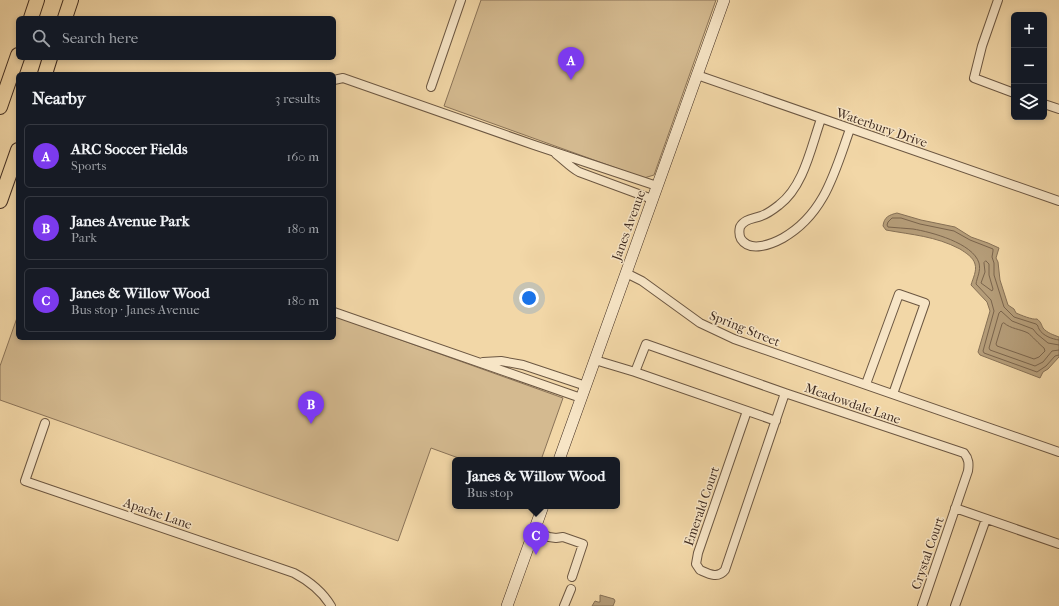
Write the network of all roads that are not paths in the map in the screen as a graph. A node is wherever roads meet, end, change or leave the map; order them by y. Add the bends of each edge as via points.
1 (37, 0) edge
2 (71, 0) edge
3 (461, 0) edge
4 (724, 0) edge
5 (998, 0) edge
6 (32, 16) edge
7 (66, 16) edge
8 (16, 60) edge
9 (49, 60) edge
10 (46, 72) edge
11 (697, 75) junction
12 (336, 80) edge
13 (431, 87) dead end
14 (1011, 92) edge
15 (1047, 105) edge
16 (0, 107) edge
17 (1059, 109) edge
18 (821, 119) junction
19 (850, 129) junction
20 (550, 150) junction
21 (16, 156) edge
22 (657, 186) junction
23 (652, 199) junction
24 (0, 201) edge
25 (1059, 201) edge
26 (626, 274) junction
27 (336, 313) edge
28 (595, 360) junction
29 (478, 362) junction
30 (635, 372) junction
31 (866, 384) junction
32 (586, 386) junction
33 (785, 393) junction
34 (893, 394) junction
35 (581, 398) junction
36 (747, 411) junction
37 (776, 421) junction
38 (45, 423) dead end
39 (1059, 452) edge
40 (560, 457) edge
41 (955, 508) junction
42 (542, 509) edge
43 (986, 519) junction
44 (534, 531) junction
45 (1059, 544) edge
46 (572, 577) dead end
47 (571, 589) dead end
48 (331, 606) edge
49 (507, 606) edge
50 (564, 606) edge
51 (922, 606) edge
52 (955, 606) edge

1 - 6 highway
2 - 7 highway
3 - 13 street
4 - 11 street, Janes Avenue
5 - 14 street via 974,78
8 - 16 highway
9 - 10 highway
11 - 18 street, Waterbury Drive
11 - 22 street, Janes Avenue
12 - 20 street via 343,78
15 - 17 street
18 - 19 street, Waterbury Drive
18 - 19 street via 799,182 790,195 779,206 743,223 739,233 742,240 749,245 758,246 780,239 801,225 819,205
19 - 25 street, Waterbury Drive
20 - 22 street
20 - 23 street via 579,172
21 - 24 highway
22 - 23 street, Janes Avenue
23 - 26 street, Janes Avenue
26 - 28 street, Janes Avenue
26 - 31 street, Spring Street via 642,282 700,323 719,332
27 - 29 street
28 - 30 street
28 - 32 street, Janes Avenue
29 - 32 street via 502,361 523,365
29 - 35 street
30 - 33 street via 646,344
30 - 36 street
31 - 34 street, Spring Street
31 - 34 street via 899,294 925,303
32 - 35 street, Janes Avenue
33 - 37 street, Meadowdale Lane
33 - 41 street, Meadowdale Lane via 964,453 968,458 968,471
34 - 39 street, Spring Street
35 - 40 street, Janes Avenue
36 - 37 street
36 - 37 street, Emerald Court via 696,559 700,570 715,576 725,570
38 - 48 street, Apache Lane via 25,481 294,573 314,585
41 - 43 street
41 - 51 street, Crystal Court
42 - 44 street
43 - 45 street
43 - 52 street
44 - 46 street via 549,537 563,537 584,544
44 - 49 street
47 - 50 street

